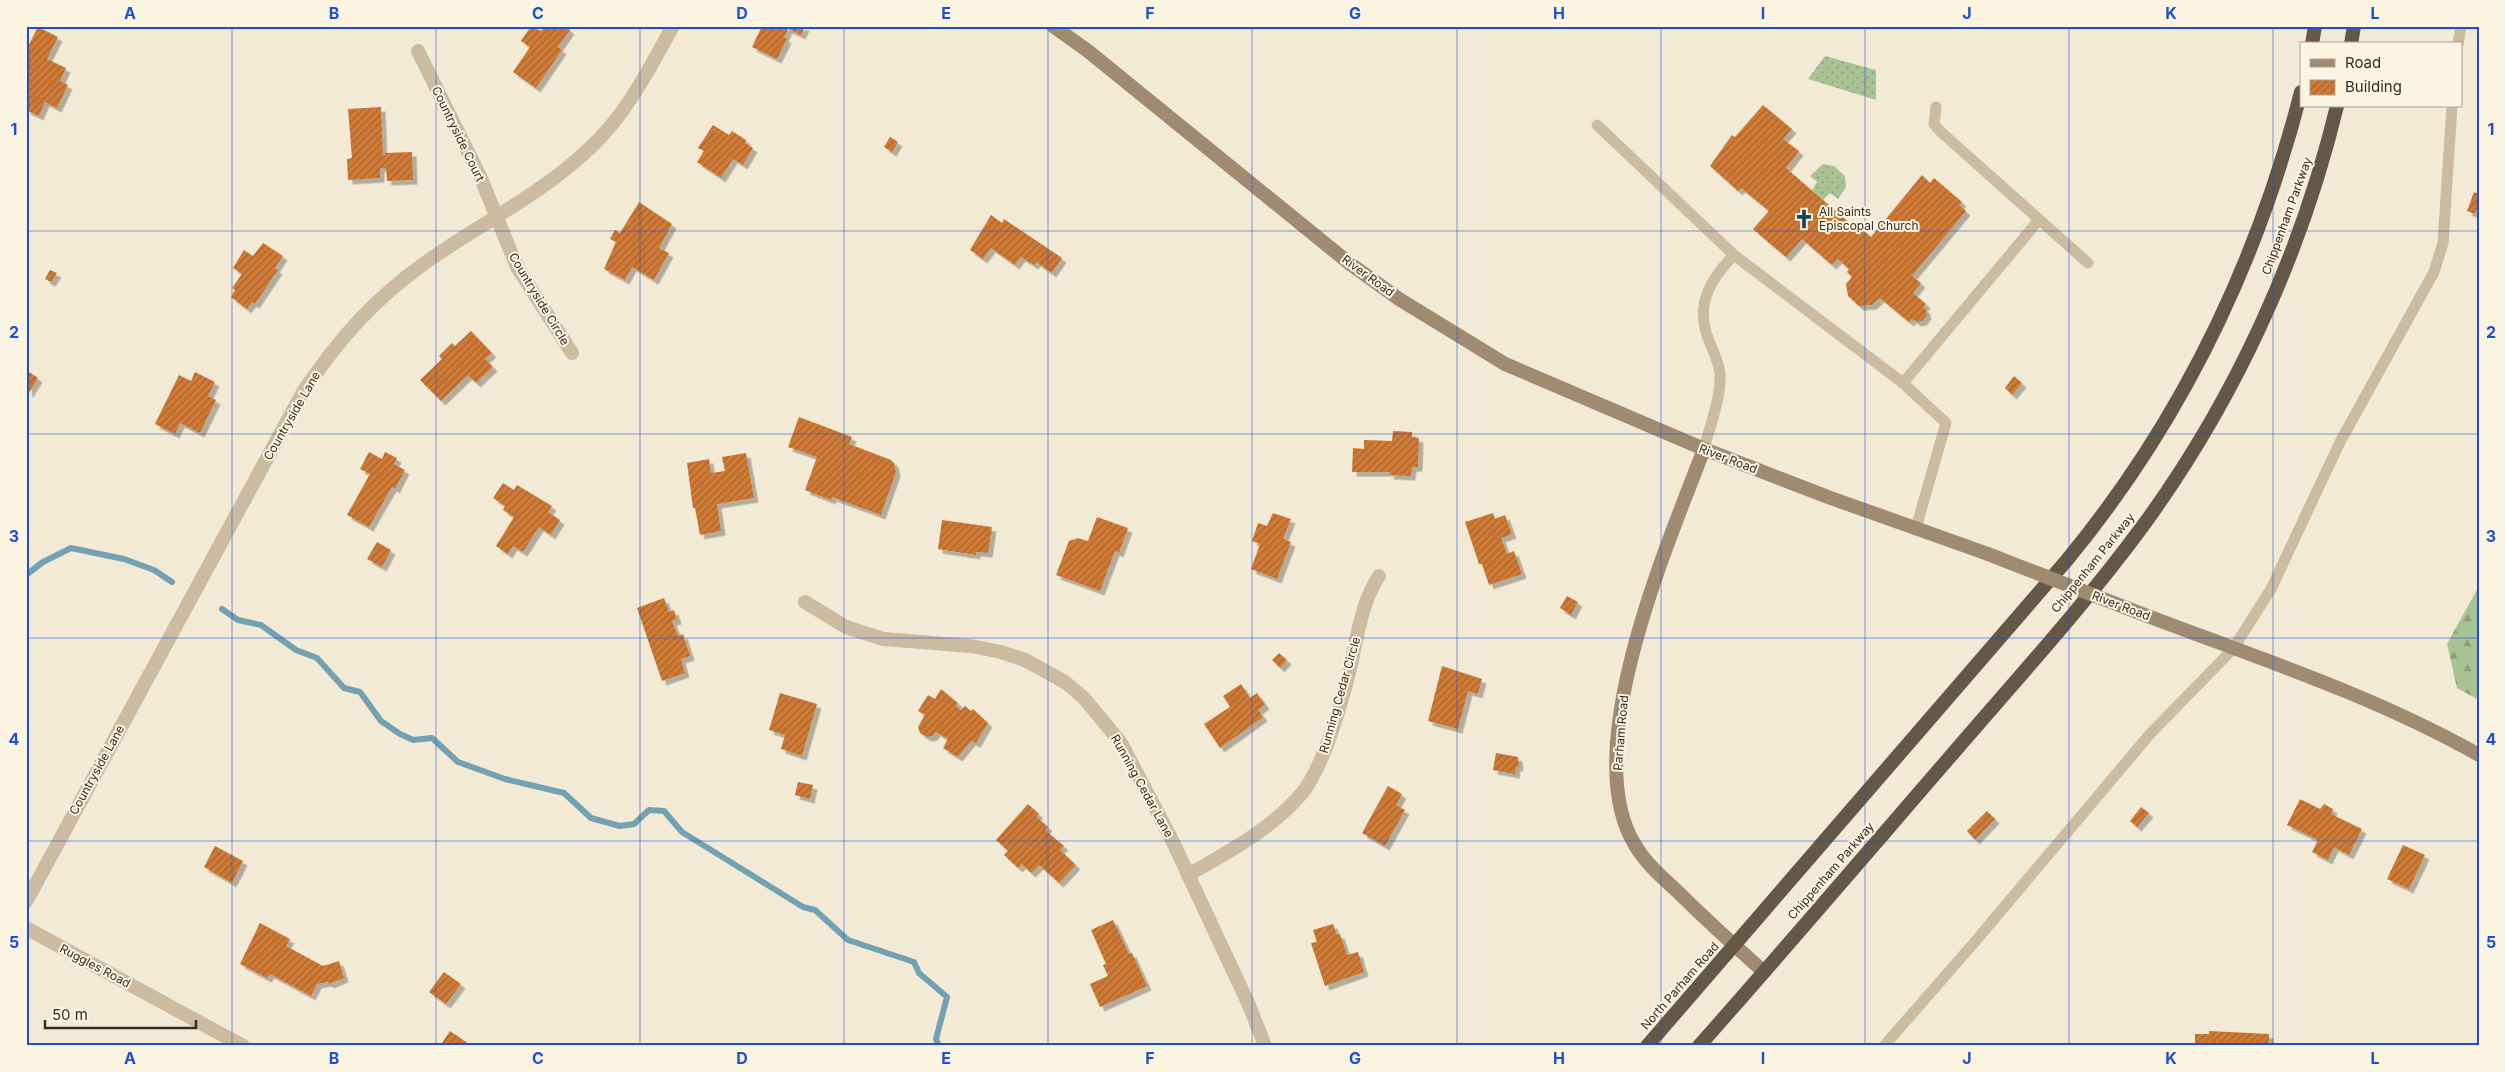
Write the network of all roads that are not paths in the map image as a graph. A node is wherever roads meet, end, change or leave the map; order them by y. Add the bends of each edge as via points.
1 (672, 26) edge
2 (1053, 26) edge
3 (2315, 26) edge
4 (2354, 26) edge
5 (2461, 26) edge
6 (2312, 42) edge
7 (2351, 42) edge
8 (2458, 42) edge
9 (418, 51) dead end
10 (2300, 96) edge
11 (1936, 107) dead end
12 (2336, 108) edge
13 (2452, 108) edge
14 (1597, 126) dead end
15 (496, 217) junction
16 (2038, 221) junction
17 (1734, 255) junction
18 (2088, 263) dead end
19 (572, 353) dead end
20 (1903, 383) junction
21 (1704, 449) junction
22 (1916, 528) junction
23 (1379, 576) dead end
24 (805, 602) dead end
25 (2232, 649) junction
26 (2479, 755) edge
27 (1188, 875) junction
28 (26, 902) edge
29 (26, 928) edge
30 (1734, 945) junction
31 (1764, 972) junction
32 (243, 1046) edge
33 (1265, 1046) edge
34 (1647, 1046) edge
35 (1699, 1046) edge
36 (1884, 1046) edge

1 - 15 street, Countryside Lane via 645,76 609,129 560,175
2 - 21 main road, River Road via 1088,50 1349,263 1399,299 1505,364
3 - 6 highway
4 - 7 highway
5 - 8 lane
9 - 15 street, Countryside Court via 480,176
10 - 30 highway, Chippenham Parkway via 2274,187 2234,291 2185,389 2136,469 2068,560
11 - 16 lane via 1934,124 1940,132
12 - 31 highway, Chippenham Parkway via 2302,223 2272,299 2220,404 2168,490 2097,585
13 - 25 lane via 2443,243 2434,272 2340,442 2272,589
14 - 17 lane
15 - 19 street, Countryside Circle via 517,267
15 - 28 street, Countryside Lane via 425,262 380,299 349,328 324,361 303,392
16 - 18 lane
16 - 20 lane
17 - 20 lane
17 - 21 lane via 1715,275 1703,311 1706,334 1720,371 1720,389
20 - 22 lane via 1946,424
21 - 22 main road, River Road
21 - 30 main road, Parham Road via 1646,604 1630,664 1621,714 1617,781 1626,827 1644,859
22 - 25 main road, River Road, bridge
23 - 27 street, Running Cedar Circle via 1364,606 1348,676 1325,750 1303,792 1264,828
24 - 27 street, Running Cedar Lane via 846,628 883,639 950,643 1001,652 1032,663 1065,682 1097,712 1122,743
25 - 26 main road, River Road via 2365,699 2440,733
25 - 36 lane via 2150,734
27 - 33 street, Running Cedar Lane
29 - 32 street, Ruggles Road
30 - 31 main road, Parham Road
30 - 34 highway, North Parham Road
31 - 35 highway

